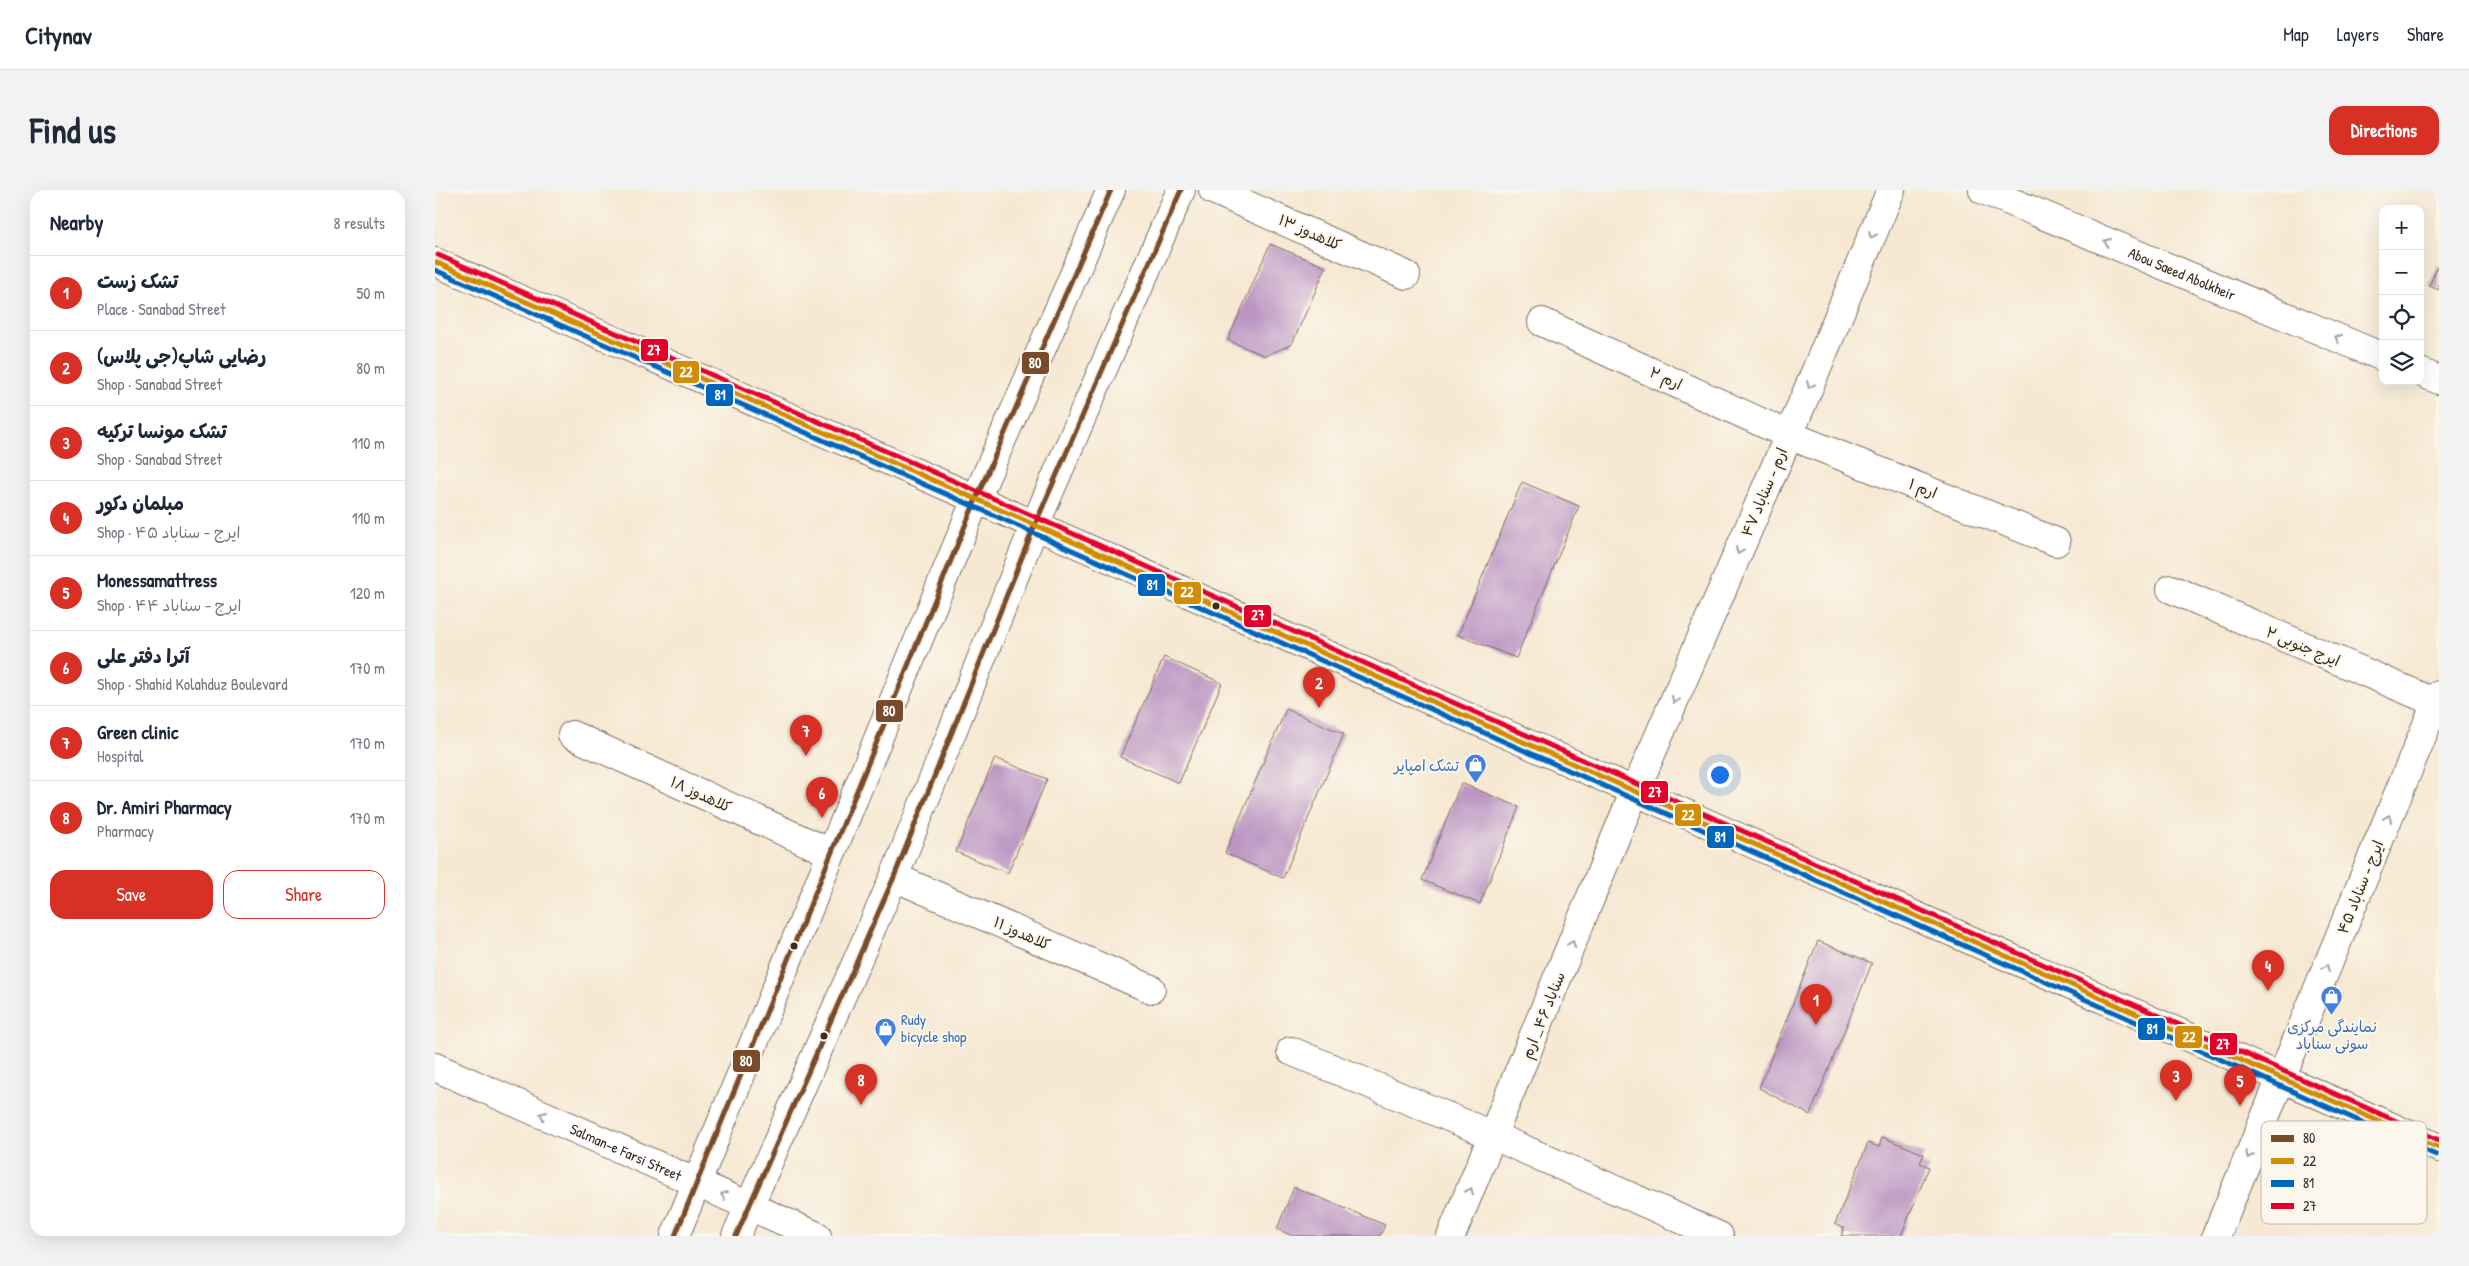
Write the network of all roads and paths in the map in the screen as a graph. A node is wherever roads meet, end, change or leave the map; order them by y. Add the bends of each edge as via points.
1 (1111, 190) edge
2 (1181, 190) edge
3 (1213, 190) edge
4 (1891, 190) edge
5 (1983, 190) edge
6 (435, 262) edge
7 (1406, 275) dead end
8 (1542, 322) dead end
9 (2379, 355) edge
10 (2424, 374) edge
11 (2439, 380) edge
12 (1789, 435) junction
13 (976, 499) junction
14 (1034, 527) junction
15 (2056, 542) dead end
16 (2171, 589) dead end
17 (2438, 701) edge
18 (572, 735) dead end
19 (1634, 793) junction
20 (831, 853) junction
21 (894, 877) junction
22 (1151, 990) dead end
23 (1291, 1050) dead end
24 (435, 1067) edge
25 (2281, 1078) junction
26 (2263, 1121) edge
27 (2378, 1121) edge
28 (2261, 1127) edge
29 (1494, 1136) junction
30 (2427, 1143) edge
31 (2439, 1148) edge
32 (697, 1183) junction
33 (749, 1206) junction
34 (675, 1236) edge
35 (737, 1236) edge
36 (817, 1236) edge
37 (1451, 1236) edge
38 (1719, 1236) edge
39 (2216, 1236) edge

1 - 13 street
2 - 14 street
3 - 7 street, کلاهدوز ۱۳
4 -> 12 street, ارم - سناباد ۴۷
9 -> 5 street, Abou Saeed Abolkheir
6 - 13 street
8 - 12 street, ارم ۲
10 - 11 street
12 - 15 street, ارم ۱
12 -> 19 street, ارم - سناباد ۴۷
13 - 14 street
13 - 20 street
14 - 19 street
14 - 21 street
16 - 17 street, ایرج جنوبی ۲
25 -> 17 street, ایرج - سناباد ۴۵
18 - 20 street, کلاهدوز ۱۸
19 - 25 street
29 -> 19 street, سناباد ۴۶_ ارم
20 - 32 street
21 - 22 street, کلاهدوز ۱۱
21 - 33 street
23 - 29 street
32 -> 24 street, Salman-e Farsi Street
25 -> 26 street, ایرج - سناباد ۴۵
25 - 27 street
28 -> 39 street, ایرج - سناباد ۴۵
37 -> 29 street, سناباد ۴۶_ ارم
29 - 38 street
30 - 31 street
33 -> 32 street, Salman-e Farsi Street
32 - 34 street
33 - 35 street
33 - 36 street, Salman-e Farsi Street

